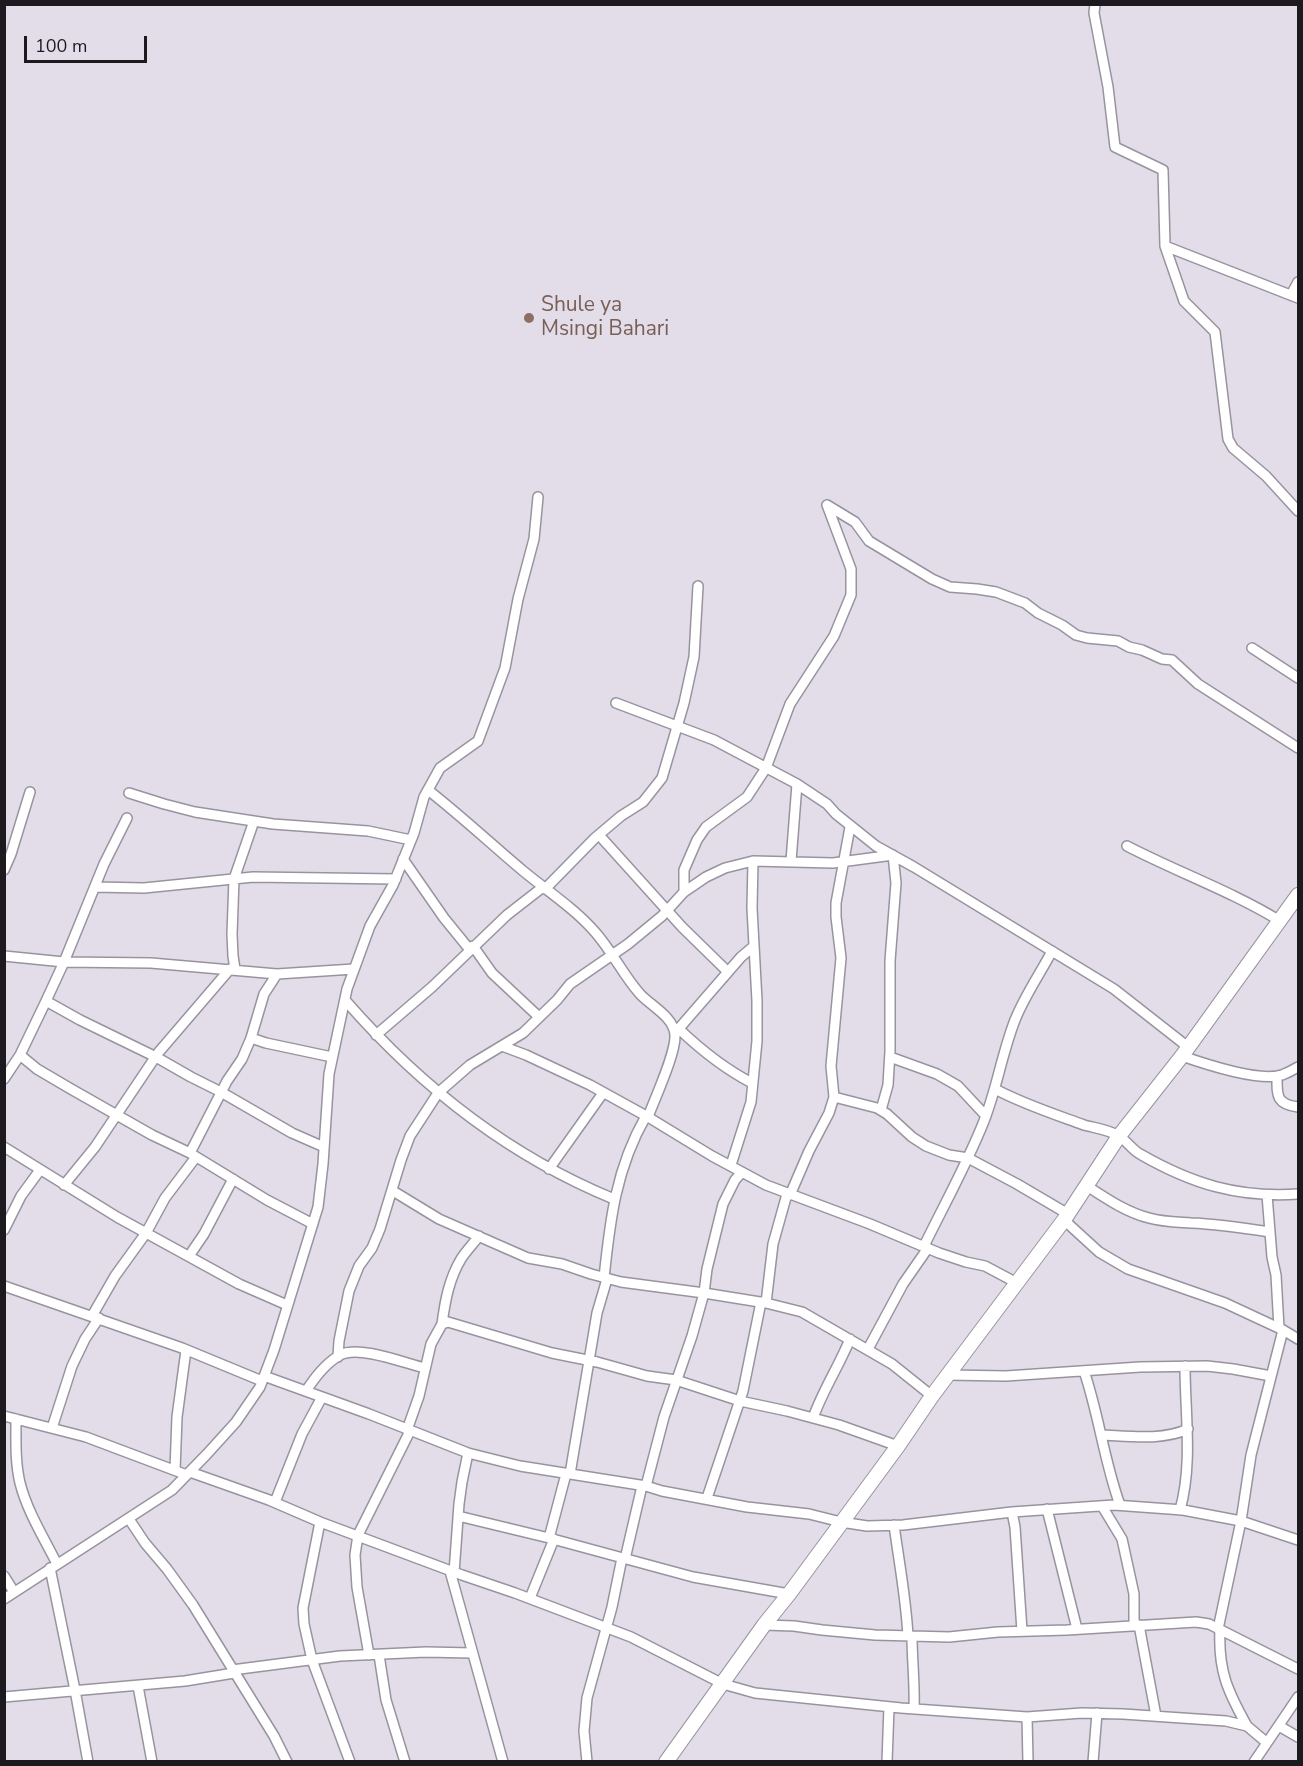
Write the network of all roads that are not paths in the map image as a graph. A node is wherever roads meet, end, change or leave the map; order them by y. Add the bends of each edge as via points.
1 (1095, 4) edge
2 (1165, 246) junction
3 (1299, 282) edge
4 (1295, 297) edge
5 (538, 497) dead end
6 (1297, 505) edge
7 (698, 586) dead end
8 (1252, 648) dead end
9 (1299, 678) edge
10 (616, 703) dead end
11 (678, 726) junction
12 (1299, 748) edge
13 (766, 768) junction
14 (796, 784) junction
15 (428, 790) junction
16 (30, 792) dead end
17 (129, 793) dead end
18 (127, 818) dead end
19 (254, 821) junction
20 (850, 826) junction
21 (599, 835) junction
22 (411, 840) junction
23 (1127, 846) dead end
24 (893, 855) junction
25 (403, 860) junction
26 (753, 861) junction
27 (791, 861) junction
28 (844, 862) junction
29 (4, 870) edge
30 (234, 879) junction
31 (396, 879) junction
32 (95, 886) junction
33 (544, 888) junction
34 (684, 892) junction
35 (1299, 895) edge
36 (667, 910) junction
37 (1280, 921) junction
38 (754, 946) junction
39 (472, 948) junction
40 (1052, 951) junction
41 (613, 955) junction
42 (4, 956) edge
43 (64, 962) junction
44 (233, 969) junction
45 (354, 969) junction
46 (728, 972) junction
47 (277, 974) junction
48 (345, 1000) junction
49 (46, 1001) junction
50 (539, 1017) junction
51 (677, 1031) junction
52 (376, 1035) junction
53 (251, 1038) junction
54 (502, 1046) junction
55 (1185, 1051) junction
56 (20, 1054) junction
57 (156, 1057) junction
58 (332, 1057) junction
59 (890, 1057) junction
60 (1299, 1067) edge
61 (1277, 1076) junction
62 (4, 1079) edge
63 (752, 1083) junction
64 (994, 1089) junction
65 (221, 1092) junction
66 (438, 1093) junction
67 (603, 1093) junction
68 (834, 1097) junction
69 (1299, 1107) edge
70 (880, 1110) junction
71 (117, 1115) junction
72 (986, 1116) junction
73 (647, 1117) junction
74 (1119, 1136) junction
75 (324, 1147) junction
76 (4, 1148) edge
77 (193, 1155) junction
78 (968, 1158) junction
79 (731, 1165) junction
80 (549, 1169) junction
81 (40, 1170) junction
82 (742, 1172) junction
83 (233, 1179) junction
84 (64, 1185) junction
85 (1087, 1186) junction
86 (393, 1191) junction
87 (788, 1194) junction
88 (1299, 1194) edge
89 (1267, 1195) junction
90 (614, 1199) junction
91 (1066, 1217) junction
92 (313, 1224) junction
93 (4, 1230) edge
94 (1270, 1232) junction
95 (146, 1233) junction
96 (479, 1236) junction
97 (926, 1247) junction
98 (189, 1256) junction
99 (606, 1278) junction
100 (1017, 1283) junction
101 (4, 1286) edge
102 (704, 1293) junction
103 (764, 1303) junction
104 (287, 1305) junction
105 (95, 1317) junction
106 (442, 1323) junction
107 (1281, 1329) junction
108 (1297, 1336) edge
109 (850, 1339) junction
110 (868, 1349) junction
111 (186, 1350) junction
112 (338, 1357) junction
113 (590, 1361) junction
114 (1185, 1366) junction
115 (425, 1368) junction
116 (1084, 1371) junction
117 (948, 1374) junction
118 (1271, 1376) junction
119 (263, 1378) junction
120 (676, 1380) junction
121 (306, 1391) junction
122 (932, 1396) junction
123 (322, 1397) junction
124 (740, 1401) junction
125 (4, 1416) edge
126 (813, 1418) junction
127 (16, 1419) junction
128 (52, 1428) junction
129 (1188, 1429) junction
130 (409, 1430) junction
131 (1101, 1435) junction
132 (898, 1446) junction
133 (468, 1453) junction
134 (175, 1470) junction
135 (188, 1473) junction
136 (568, 1474) junction
137 (644, 1486) junction
138 (707, 1498) junction
139 (276, 1503) junction
140 (1102, 1506) junction
141 (1120, 1506) junction
142 (1047, 1509) junction
143 (1180, 1510) junction
144 (1012, 1512) junction
145 (458, 1516) junction
146 (129, 1519) junction
147 (1241, 1521) junction
148 (320, 1522) junction
149 (841, 1522) junction
150 (894, 1525) junction
151 (358, 1535) junction
152 (552, 1539) junction
153 (1299, 1540) edge
154 (624, 1559) junction
155 (53, 1566) junction
156 (452, 1572) junction
157 (4, 1576) edge
158 (15, 1592) junction
159 (789, 1594) junction
160 (530, 1598) junction
161 (4, 1599) edge
162 (764, 1625) junction
163 (1137, 1625) junction
164 (606, 1628) junction
165 (1077, 1629) junction
166 (1219, 1630) junction
167 (1022, 1631) junction
168 (910, 1636) junction
169 (472, 1653) junction
170 (369, 1655) junction
171 (379, 1655) junction
172 (312, 1660) junction
173 (1299, 1669) edge
174 (233, 1672) junction
175 (723, 1684) junction
176 (138, 1686) junction
177 (75, 1690) junction
178 (1299, 1696) edge
179 (4, 1697) edge
180 (889, 1707) junction
181 (914, 1709) junction
182 (1097, 1713) junction
183 (1156, 1716) junction
184 (1028, 1717) junction
185 (1247, 1726) junction
186 (1278, 1726) junction
187 (1299, 1737) edge
188 (1266, 1742) junction
189 (670, 1760) edge
190 (88, 1761) edge
191 (152, 1761) edge
192 (287, 1761) edge
193 (350, 1761) edge
194 (405, 1761) edge
195 (503, 1761) edge
196 (587, 1761) edge
197 (887, 1761) edge
198 (1028, 1761) edge
199 (1093, 1761) edge
200 (1254, 1761) edge

1 - 2 street via 1115,147 1163,170
2 - 4 street
2 - 6 street via 1184,301 1215,332 1228,439
3 - 4 street
5 - 15 street via 534,539 505,668 478,741 440,768
7 - 11 street via 694,657
8 - 9 street
10 - 11 street
11 - 13 street
11 - 21 street via 662,778 643,802
12 - 13 street via 1198,684 1172,660 1118,641 1076,635 1025,603 996,592 950,587 932,579 869,541 855,522 827,504 851,568 851,596 834,636 790,704
13 - 14 street
13 - 34 street via 747,797 706,827 697,840 684,870
14 - 20 street via 827,804
14 - 27 street
15 - 22 street
15 - 33 street
16 - 29 street
17 - 19 street via 195,812
18 - 32 street
19 - 22 street via 368,831
19 - 30 street
20 - 24 street
20 - 28 street
21 - 33 street
21 - 36 street
22 - 25 street
23 - 37 street
24 - 28 street
24 - 40 street
24 - 59 street via 896,883 890,961
25 - 31 street
25 - 39 street via 444,918
26 - 27 street
26 - 34 street via 725,868
26 - 38 street
27 - 28 street
28 - 68 street via 836,903 841,958 831,1065
30 - 31 street
30 - 32 street via 144,888
30 - 44 street
31 - 45 street via 370,926
32 - 43 street
33 - 39 street
33 - 41 street via 595,931
34 - 36 street
35 - 37 street
36 - 41 street
36 - 46 street
37 - 55 street
38 - 46 street
38 - 63 street via 757,1041
39 - 50 street via 492,973
39 - 52 street
40 - 55 street via 1114,989
40 - 64 street via 1015,1020
41 - 50 street via 570,984
41 - 51 street via 640,995
42 - 43 street
43 - 44 street
43 - 49 street
44 - 47 street
44 - 57 street
45 - 47 street
45 - 48 street
46 - 51 street
47 - 53 street via 264,994
48 - 52 street
48 - 58 street
49 - 56 street
49 - 57 street
50 - 54 street
51 - 63 street via 733,1074
51 - 73 street
52 - 66 street
53 - 58 street
53 - 65 street
54 - 66 street via 470,1065
54 - 67 street
55 - 61 street via 1204,1064 1255,1076
55 - 74 street
56 - 62 street
56 - 71 street via 37,1070
57 - 65 street
57 - 71 street
58 - 75 street
59 - 70 street via 888,1085
59 - 72 street via 958,1086
60 - 61 street
61 - 69 street via 1282,1104
63 - 79 street via 751,1102
64 - 72 street
64 - 74 street via 1034,1108
65 - 75 street
65 - 77 street
66 - 80 street
66 - 86 street via 410,1136
67 - 73 street
67 - 80 street
68 - 70 street
68 - 87 street
70 - 78 street via 926,1146
71 - 77 street
71 - 84 street
72 - 78 street
73 - 79 street
73 - 90 street via 635,1135
74 - 85 street
74 - 89 street via 1138,1153 1197,1183
75 - 92 street
76 - 81 street
77 - 83 street
77 - 95 street
78 - 91 street
78 - 97 street
79 - 82 street
80 - 90 street
81 - 84 street
81 - 93 street
82 - 87 street
82 - 102 street via 723,1204
83 - 92 street
83 - 98 street
84 - 95 street
85 - 91 street
85 - 94 street via 1148,1218
86 - 96 street via 439,1219
86 - 112 street via 372,1248 349,1291
87 - 97 street
87 - 103 street via 773,1244
88 - 89 street
89 - 94 street
90 - 99 street
91 - 100 street
91 - 107 street via 1099,1252 1128,1269 1225,1303
92 - 104 street
94 - 107 street
95 - 98 street
95 - 105 street via 115,1276
96 - 99 street via 528,1258
96 - 106 street via 457,1267 444,1303
97 - 100 street via 985,1266
97 - 110 street
98 - 104 street
99 - 102 street
99 - 113 street
100 - 117 street
101 - 105 street
102 - 103 street
102 - 120 street
103 - 109 street via 802,1312
103 - 124 street
104 - 119 street
105 - 111 street
105 - 128 street via 72,1366
106 - 113 street
106 - 115 street
107 - 108 street
107 - 118 street
109 - 110 street
109 - 126 street
110 - 122 street
111 - 119 street
111 - 134 street
112 - 115 street via 365,1353
112 - 121 street via 315,1377
113 - 120 street
113 - 136 street
114 - 116 street
114 - 118 street
114 - 129 street
115 - 130 street
116 - 117 street via 1006,1376
116 - 131 street
117 - 122 street
118 - 147 street via 1251,1455
119 - 121 street
119 - 135 street via 236,1422
120 - 124 street
120 - 137 street
121 - 123 street
122 - 132 street
123 - 130 street
123 - 139 street via 302,1434
124 - 126 street
124 - 138 street
125 - 127 street
126 - 132 street
127 - 128 street
127 - 155 street via 16,1462 21,1485
128 - 134 street
129 - 131 street via 1162,1436
129 - 143 street via 1185,1492
130 - 133 street
130 - 151 street
131 - 141 street
132 - 149 street
133 - 136 street
133 - 145 street
134 - 135 street
135 - 139 street
135 - 146 street via 172,1490
136 - 137 street
136 - 152 street
137 - 138 street
137 - 154 street
138 - 149 street
139 - 148 street
140 - 141 street
140 - 142 street
140 - 163 street via 1122,1539
141 - 143 street
142 - 144 street
142 - 165 street
143 - 147 street
144 - 150 street
144 - 167 street
145 - 152 street
145 - 156 street
146 - 155 street
146 - 174 street via 193,1605
147 - 153 street
147 - 166 street
148 - 151 street
148 - 172 street via 303,1608
149 - 150 street
149 - 159 street
150 - 168 street
151 - 156 street
151 - 170 street via 357,1587
152 - 154 street
152 - 160 street
154 - 159 street via 693,1577
154 - 164 street
155 - 158 street
155 - 177 street
156 - 160 street
156 - 169 street
157 - 158 street
158 - 161 street
159 - 162 street
160 - 164 street
162 - 168 street
162 - 175 street
163 - 165 street
163 - 166 street via 1196,1622
163 - 183 street
164 - 175 street
164 - 196 street via 587,1698
165 - 167 street
166 - 173 street
166 - 185 street via 1221,1668
167 - 168 street
168 - 181 street
169 - 171 street
169 - 195 street
170 - 171 street
170 - 172 street
171 - 194 street via 386,1700
172 - 174 street
172 - 193 street
174 - 176 street
174 - 192 street
175 - 180 street via 755,1694
175 - 189 street
176 - 177 street
176 - 191 street
177 - 179 street
177 - 190 street
178 - 186 street
180 - 181 street
180 - 197 street
181 - 184 street
182 - 183 street
182 - 184 street
182 - 199 street
183 - 185 street
184 - 198 street
185 - 188 street
186 - 187 street
186 - 188 street
188 - 200 street

